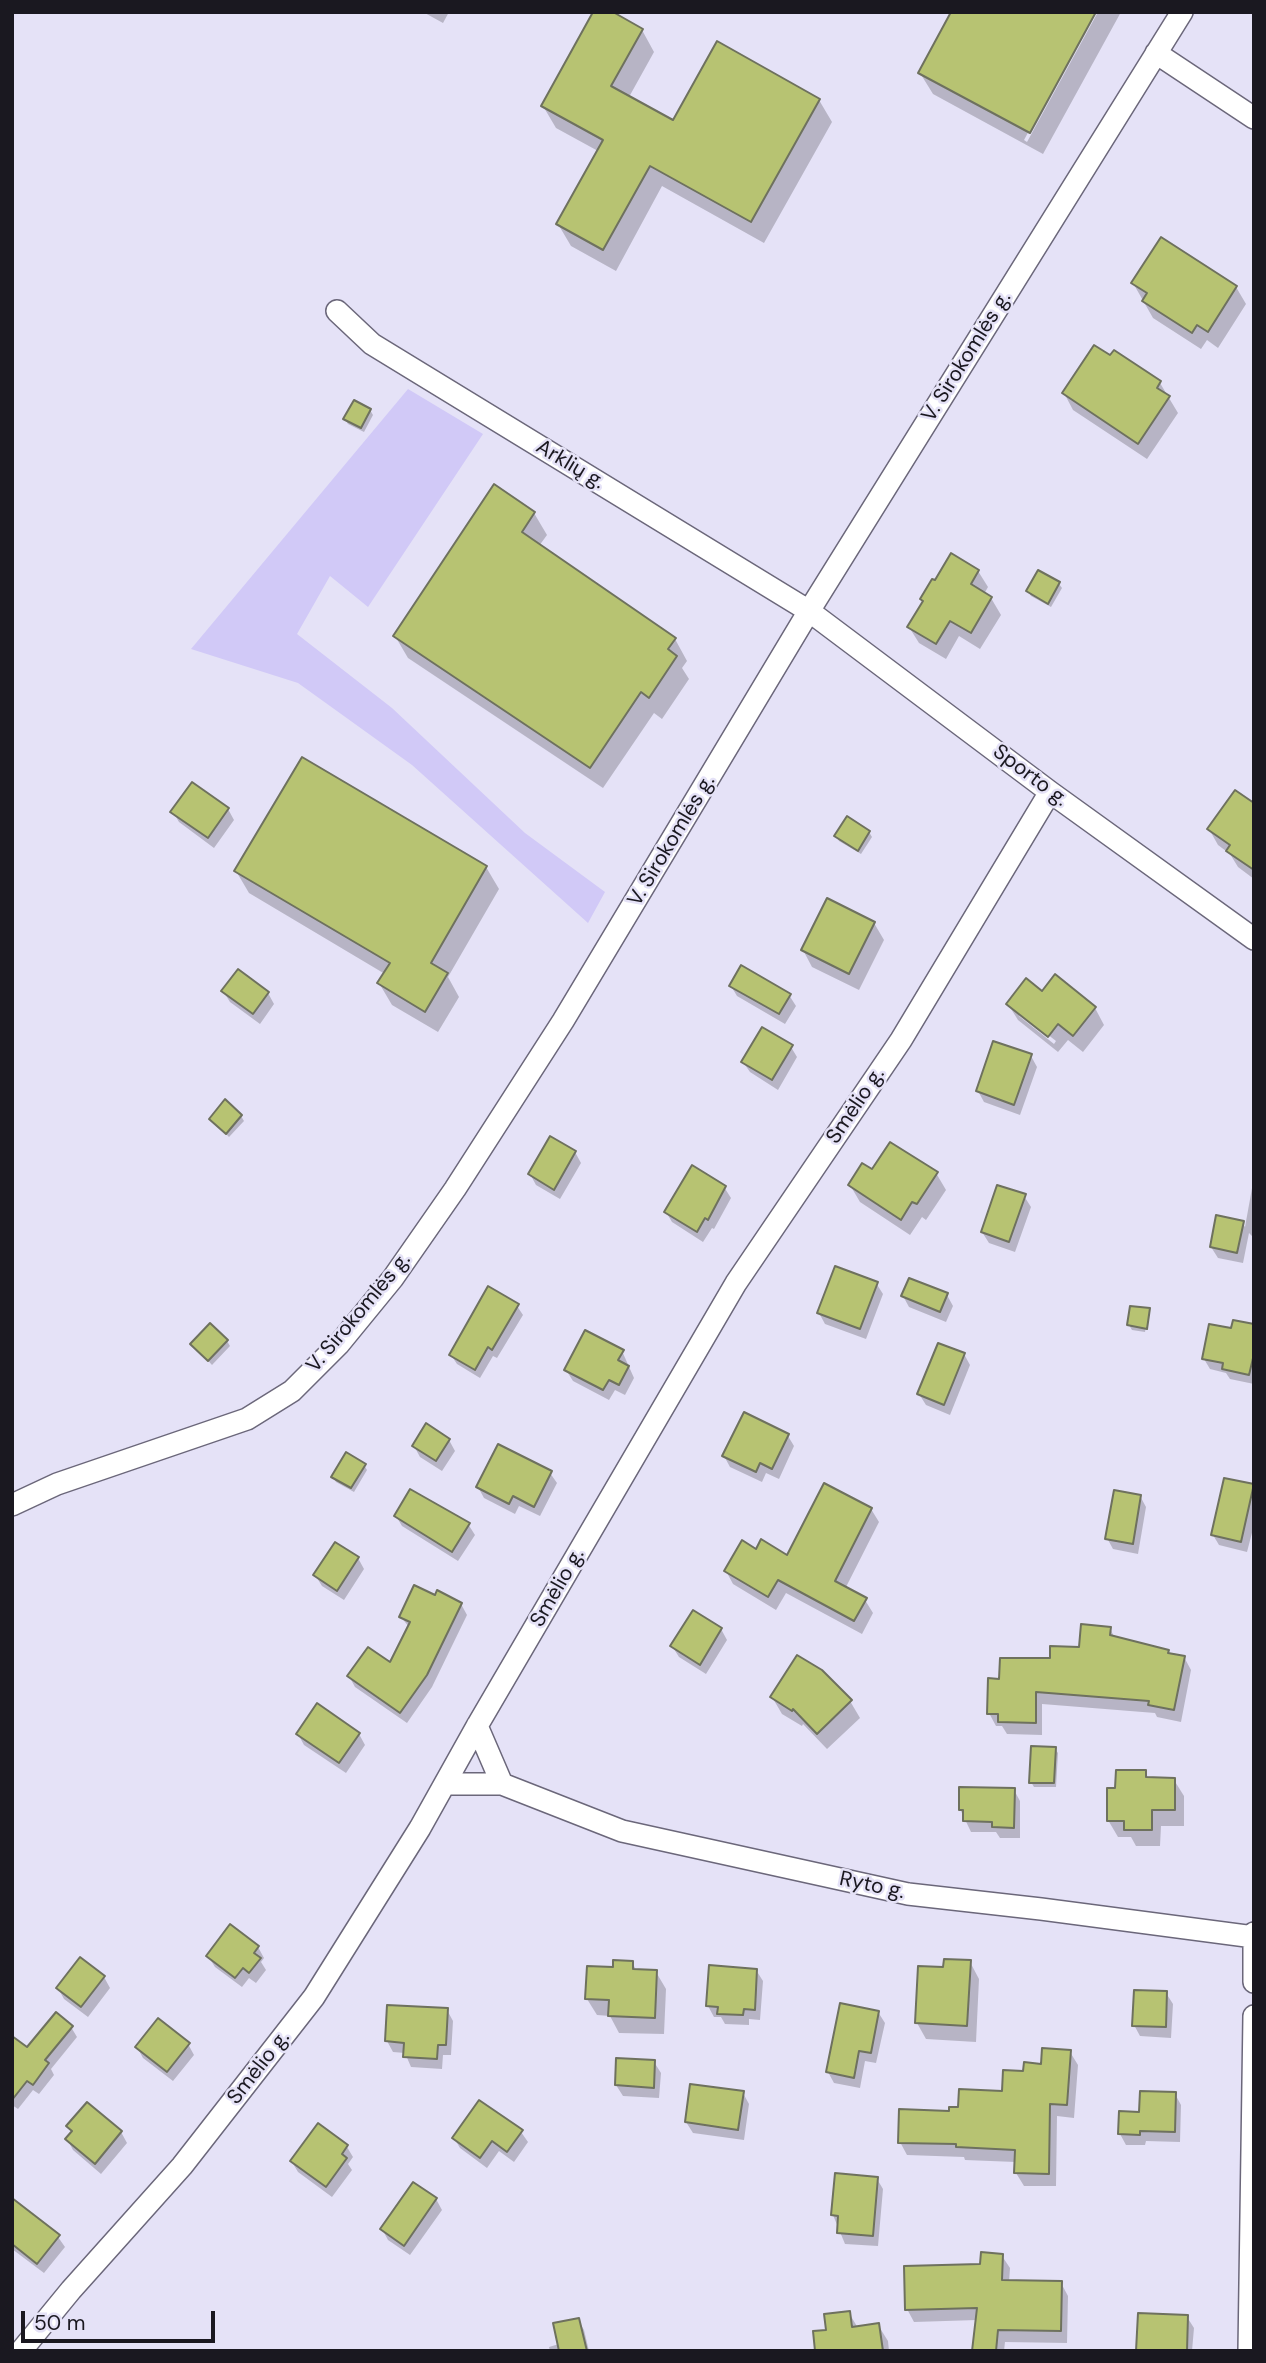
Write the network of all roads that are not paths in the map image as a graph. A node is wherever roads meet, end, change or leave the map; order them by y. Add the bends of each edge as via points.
1 (1182, 12) edge
2 (1156, 53) junction
3 (1254, 118) edge
4 (337, 311) dead end
5 (809, 611) junction
6 (1050, 792) junction
7 (1254, 939) edge
8 (12, 1505) edge
9 (477, 1726) junction
10 (445, 1784) junction
11 (502, 1784) junction
12 (1254, 1936) edge
13 (1254, 1982) edge
14 (1254, 2016) edge
15 (21, 2351) edge
16 (1249, 2351) edge

1 - 2 street, V. Sirokomlės g.
2 - 3 street
2 - 5 street, V. Sirokomlės g.
4 - 5 street, Arklių g. via 372,344
5 - 6 street, Sporto g.
5 - 8 street, V. Sirokomlės g. via 563,1021 455,1189 340,1344 292,1391 247,1419 57,1484
6 - 7 street, Sporto g.
6 - 9 street, Smėlio g. via 901,1040 736,1283
9 - 10 street, Smėlio g.
9 - 11 street
10 - 11 street, Ryto g.
10 - 15 street, Smėlio g. via 314,1997 182,2165
11 - 12 street, Ryto g. via 622,1831 908,1894
12 - 13 street
14 - 16 street

